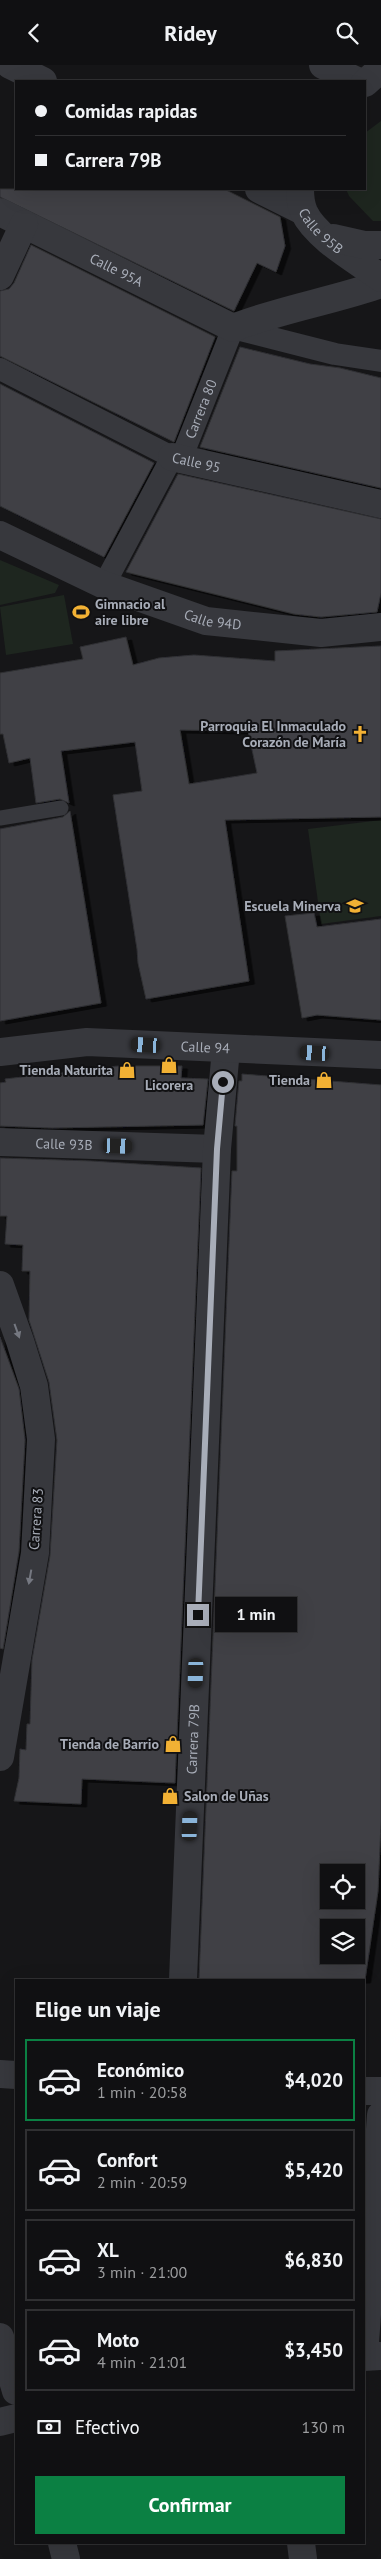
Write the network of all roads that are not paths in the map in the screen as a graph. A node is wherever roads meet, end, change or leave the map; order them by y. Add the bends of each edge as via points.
1 (10, 65) edge
2 (323, 65) edge
3 (381, 69) edge
4 (41, 80) edge
5 (354, 80) edge
6 (366, 82) edge
7 (263, 190) edge
8 (302, 200) edge
9 (0, 212) edge
10 (24, 224) junction
11 (325, 237) junction
12 (381, 245) edge
13 (0, 276) edge
14 (381, 278) edge
15 (381, 283) edge
16 (233, 328) junction
17 (381, 361) edge
18 (0, 369) edge
19 (177, 458) junction
20 (381, 504) edge
21 (0, 535) edge
22 (104, 585) junction
23 (381, 627) edge
24 (61, 808) dead end
25 (0, 818) edge
26 (226, 1049) junction
27 (0, 1052) edge
28 (381, 1055) edge
29 (0, 1142) edge
30 (217, 1149) junction
31 (0, 1285) edge
32 (8, 1654) edge
33 (0, 1757) edge
34 (183, 1979) edge
35 (0, 2074) edge
36 (15, 2075) edge
37 (365, 2091) edge
38 (381, 2091) edge
39 (381, 2115) edge
40 (0, 2337) edge
41 (365, 2343) edge
42 (381, 2356) edge
43 (365, 2357) edge
44 (15, 2388) edge
45 (15, 2418) edge
46 (0, 2422) edge
47 (62, 2544) edge
48 (301, 2544) edge
49 (66, 2559) edge
50 (303, 2559) edge

1 - 4 street
2 - 5 street
3 - 6 street
7 - 8 street, Calle 95B
8 - 11 street, Calle 95B via 312,224
9 - 10 street, Calle 95A
10 - 13 street
10 - 16 street, Calle 95A
11 - 12 street
11 - 14 street, Calle 95B
15 - 16 street via 346,296 254,319
16 - 17 street, Calle 95A via 335,354
16 - 19 street, Carrera 80
18 - 19 street, Calle 95
19 - 20 street, Calle 95
19 - 22 street, Carrera 80
21 - 22 street, Calle 94D
22 - 23 street, Calle 94D via 206,621 321,633
24 - 25 lane
26 - 27 street, Calle 94 via 87,1043
26 - 28 street, Calle 94
26 - 30 street, Carrera 79B
29 - 30 street, Calle 93B
30 - 34 street, Carrera 79B
31 -> 32 street, Carrera 83 via 34,1387 42,1439 34,1553
32 - 33 street, Carrera 83
35 - 36 street
37 - 38 street
39 - 41 street
40 - 44 street
42 - 43 street
45 - 46 street
47 - 49 street
48 - 50 street

